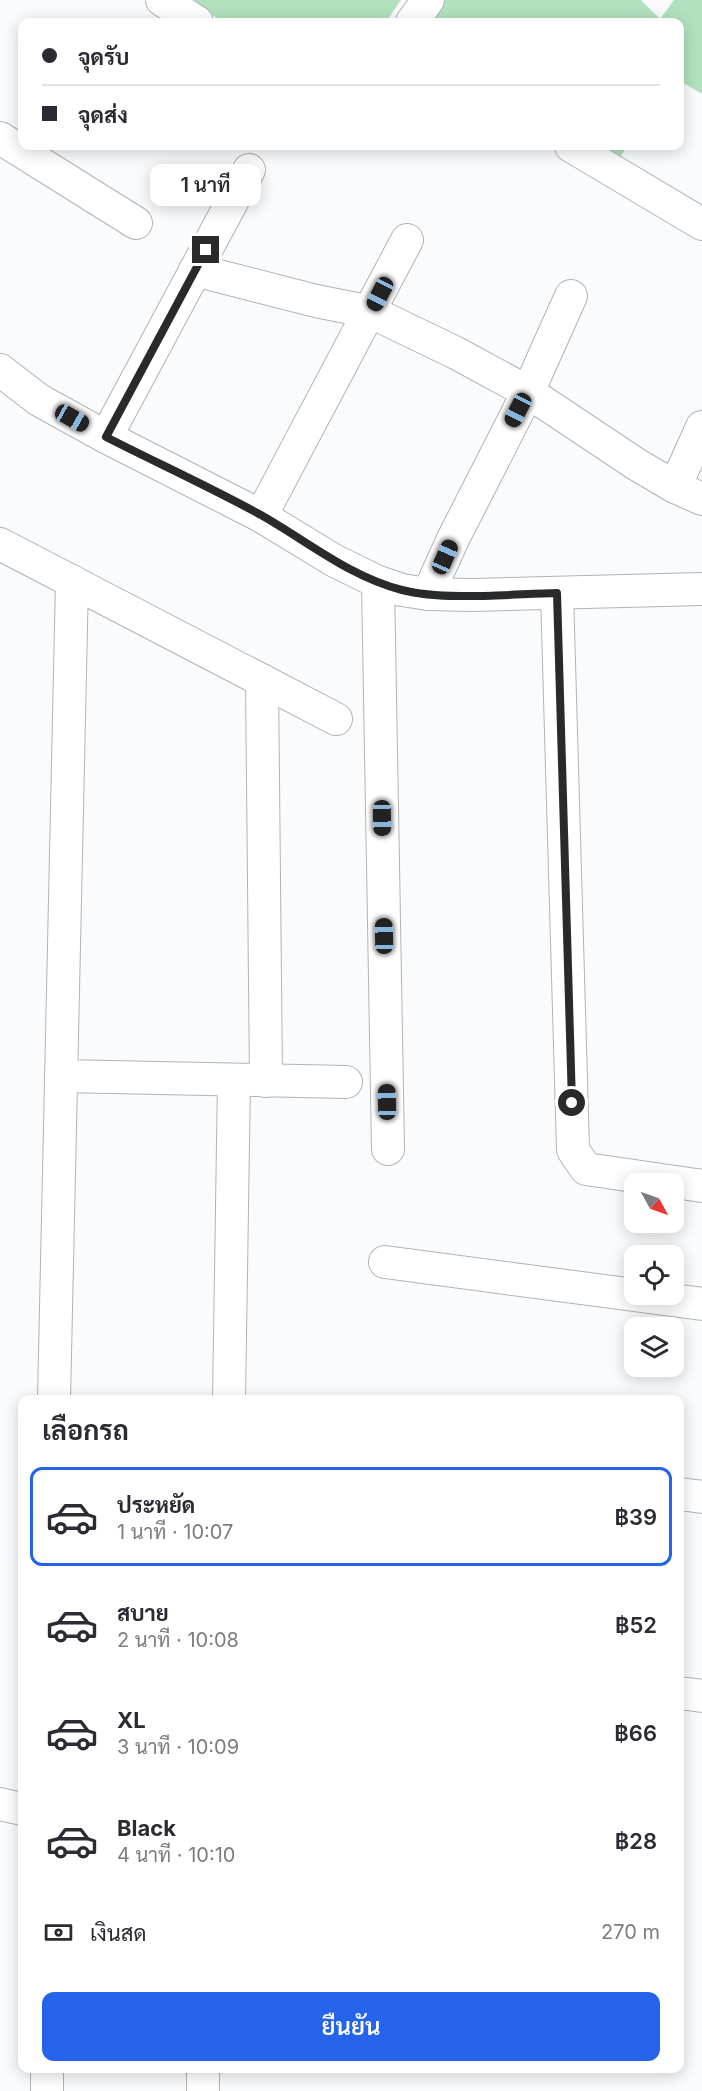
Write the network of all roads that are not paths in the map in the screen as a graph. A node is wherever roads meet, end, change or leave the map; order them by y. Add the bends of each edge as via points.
1 (162, 0) edge
2 (428, 0) edge
3 (191, 18) edge
4 (415, 18) edge
5 (0, 138) edge
6 (18, 149) edge
7 (19, 150) edge
8 (578, 150) edge
9 (249, 171) dead end
10 (136, 223) dead end
11 (702, 224) edge
12 (407, 240) dead end
13 (195, 270) junction
14 (571, 296) dead end
15 (371, 312) junction
16 (0, 370) edge
17 (528, 392) junction
18 (702, 427) edge
19 (106, 437) junction
20 (688, 493) edge
21 (261, 516) junction
22 (0, 544) edge
23 (72, 581) junction
24 (378, 582) junction
25 (702, 589) edge
26 (557, 593) junction
27 (428, 594) junction
28 (262, 680) junction
29 (336, 719) dead end
30 (61, 1076) junction
31 (234, 1080) junction
32 (266, 1081) junction
33 (346, 1082) dead end
34 (388, 1149) dead end
35 (702, 1186) edge
36 (385, 1262) dead end
37 (702, 1304) edge
38 (54, 1395) edge
39 (229, 1395) edge
40 (684, 1495) edge
41 (702, 1497) edge
42 (684, 1694) edge
43 (702, 1696) edge
44 (0, 1804) edge
45 (18, 1808) edge
46 (47, 2073) edge
47 (203, 2073) edge
48 (47, 2091) edge
49 (203, 2091) edge

1 - 3 street
2 - 4 street
5 - 6 street
7 - 10 street
8 - 11 street
9 - 13 street
12 - 15 street
13 - 15 street
13 - 19 street
14 - 17 street
15 - 17 street
15 - 21 street
16 - 19 street via 39,400
17 - 20 street via 636,464
17 - 27 street
18 - 20 street
19 - 21 street
21 - 24 street
22 - 23 street
23 - 28 street
23 - 30 street
24 - 27 street
24 - 34 street
25 - 26 street
26 - 27 street
26 - 35 street via 573,1150 586,1169
28 - 29 street
28 - 32 street
30 - 31 street
30 - 38 street
31 - 32 street
31 - 39 street
32 - 33 street
36 - 37 street
40 - 41 street
42 - 43 street
44 - 45 street
46 - 48 street
47 - 49 street

